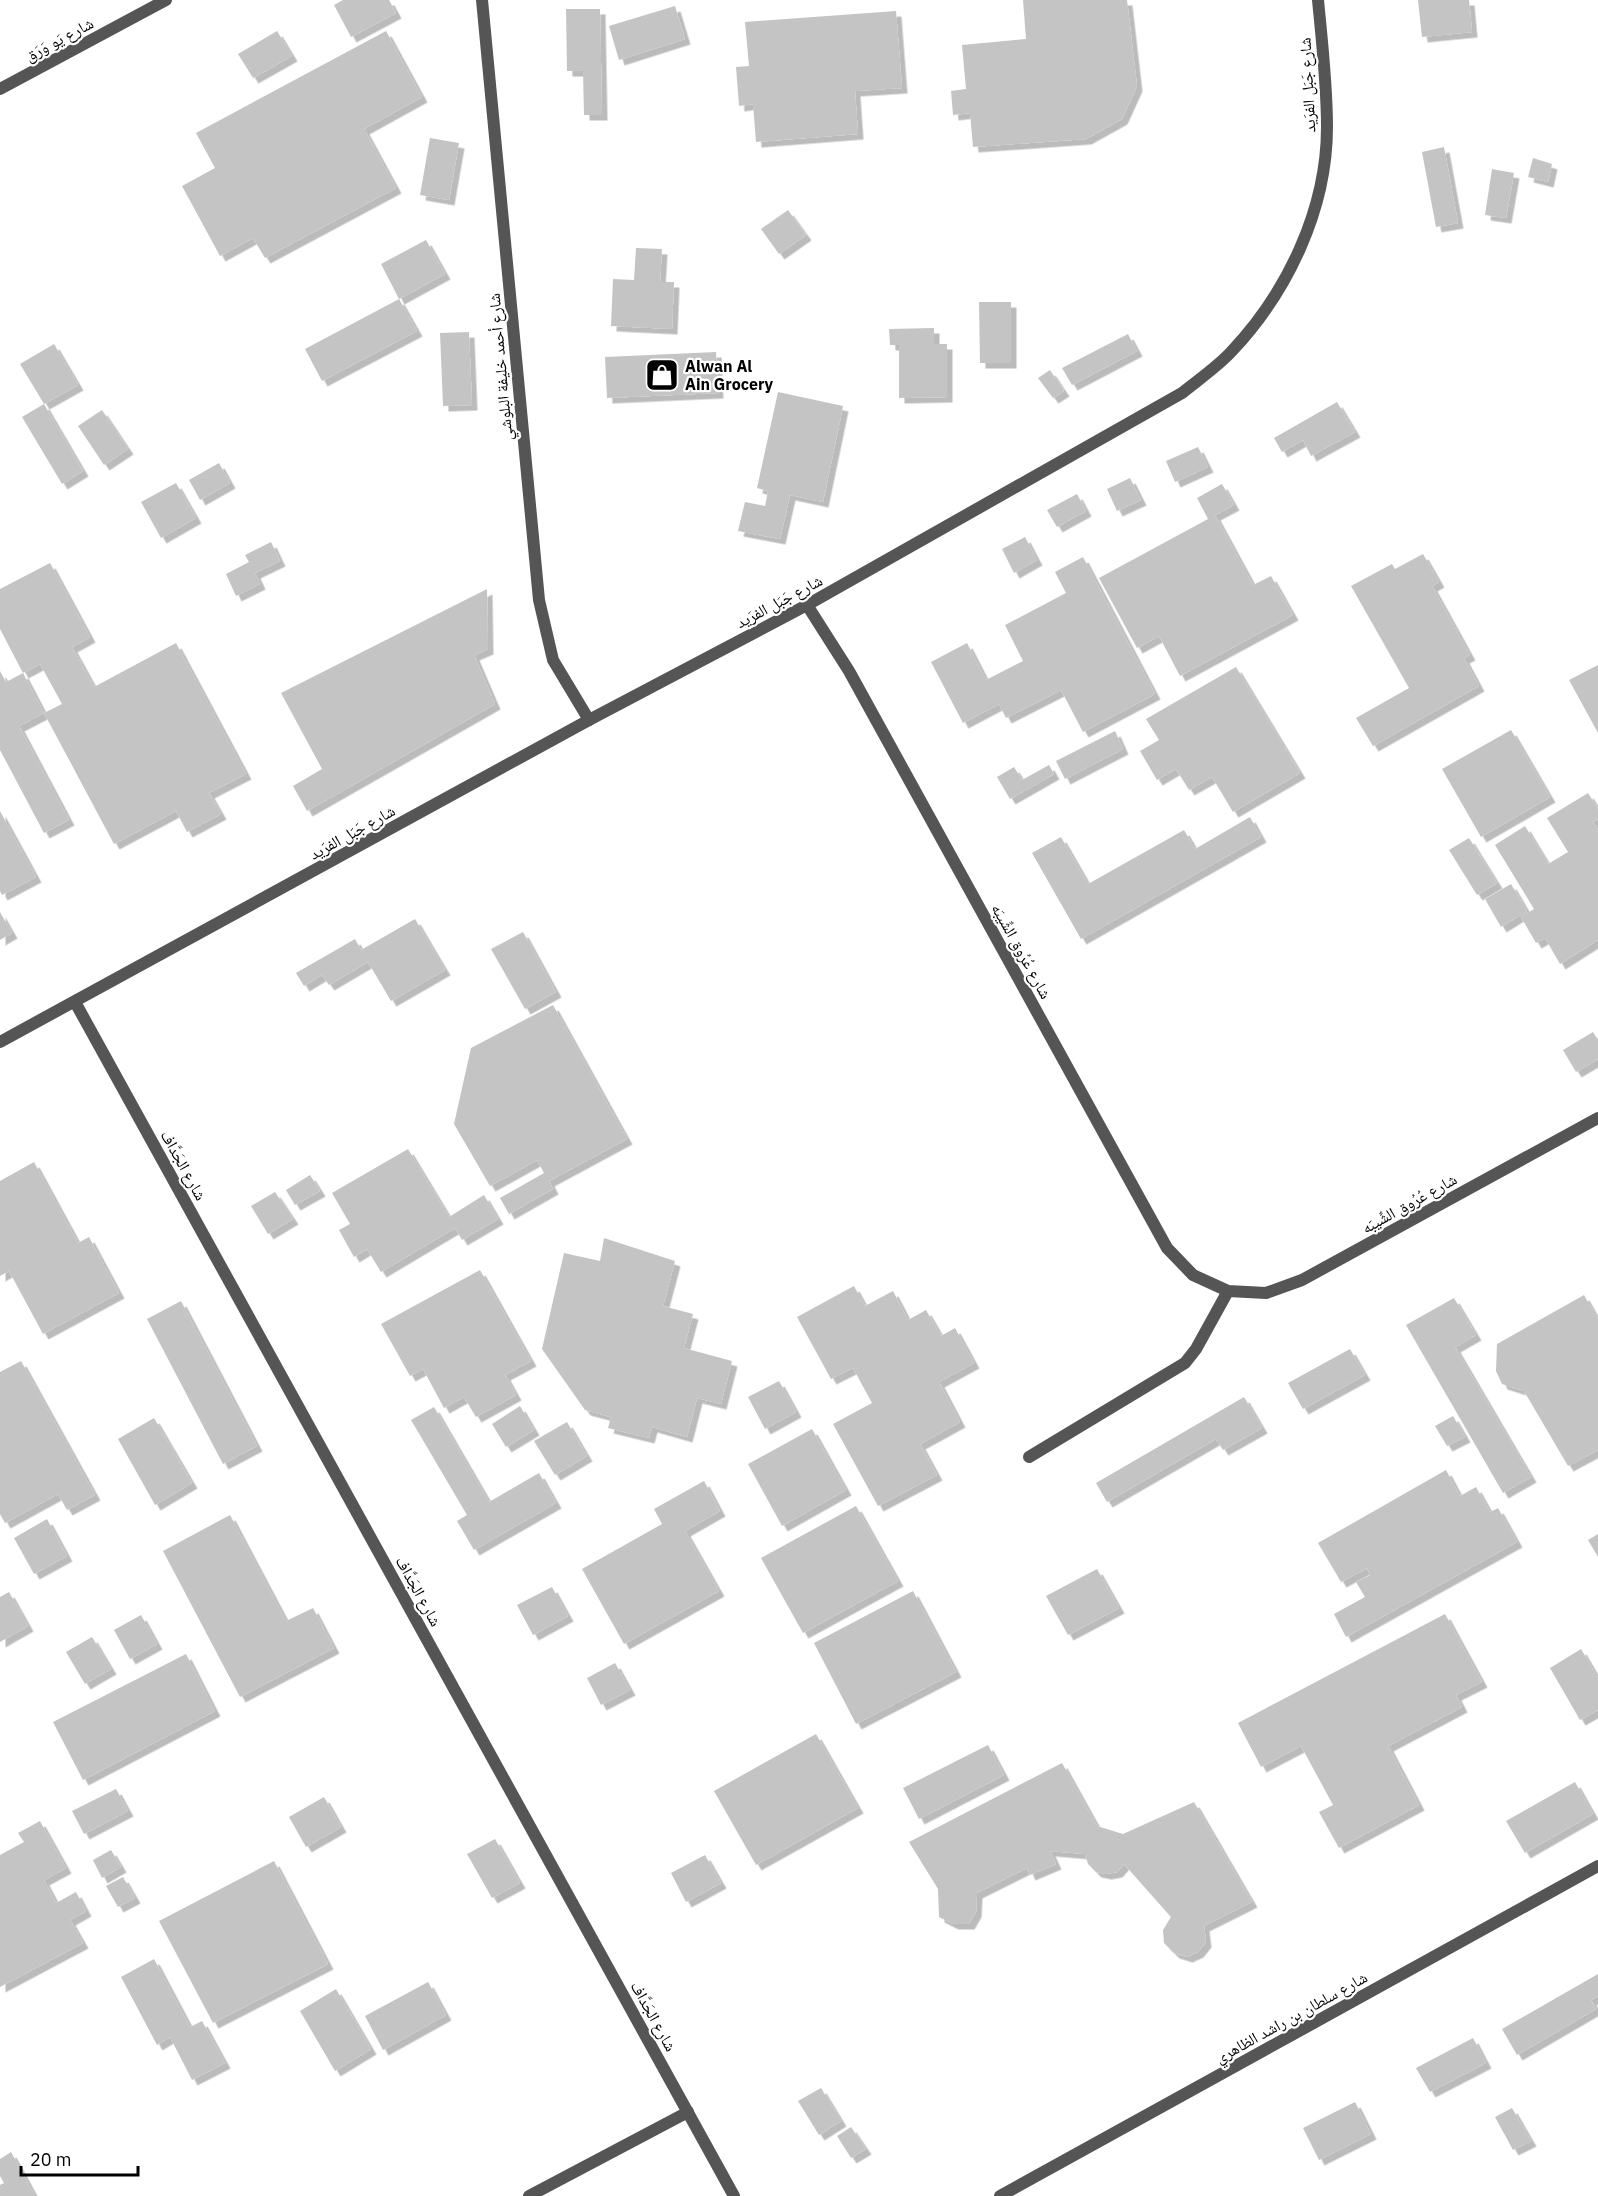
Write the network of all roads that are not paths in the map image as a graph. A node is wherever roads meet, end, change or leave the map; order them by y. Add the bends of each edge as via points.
1 (166, 0) edge
2 (482, 0) edge
3 (1318, 0) edge
4 (0, 89) edge
5 (807, 605) junction
6 (589, 720) junction
7 (75, 1002) junction
8 (0, 1042) edge
9 (1598, 1118) edge
10 (1228, 1290) junction
11 (1029, 1457) dead end
12 (1598, 1866) edge
13 (688, 2112) junction
14 (529, 2196) edge
15 (734, 2196) edge
16 (1000, 2196) edge

1 - 4 street, شارع يَو وَرَق
2 - 6 street, شارع أحمد خليفة البلوشي via 539,600 553,660
3 - 5 street, شارع جَبَل الفرَيد via 1328,129 1319,191 1300,250 1270,305 1230,353 1182,393
5 - 6 street, شارع جَبَل الفرَيد
5 - 10 street, شارع عُرُوق الشِّيبَه via 849,671 1167,1248 1193,1275
6 - 7 street, شارع جَبَل الفرَيد
7 - 8 street, شارع جَبَل الفرَيد
7 - 13 street, شارع الجَدَّاف
9 - 10 street, شارع عُرُوق الشِّيبَه via 1302,1280 1266,1293
10 - 11 street via 1185,1363
12 - 16 street, شارع سلطان بن راشد الظاهري
13 - 14 street
13 - 15 street, شارع الجَدَّاف

